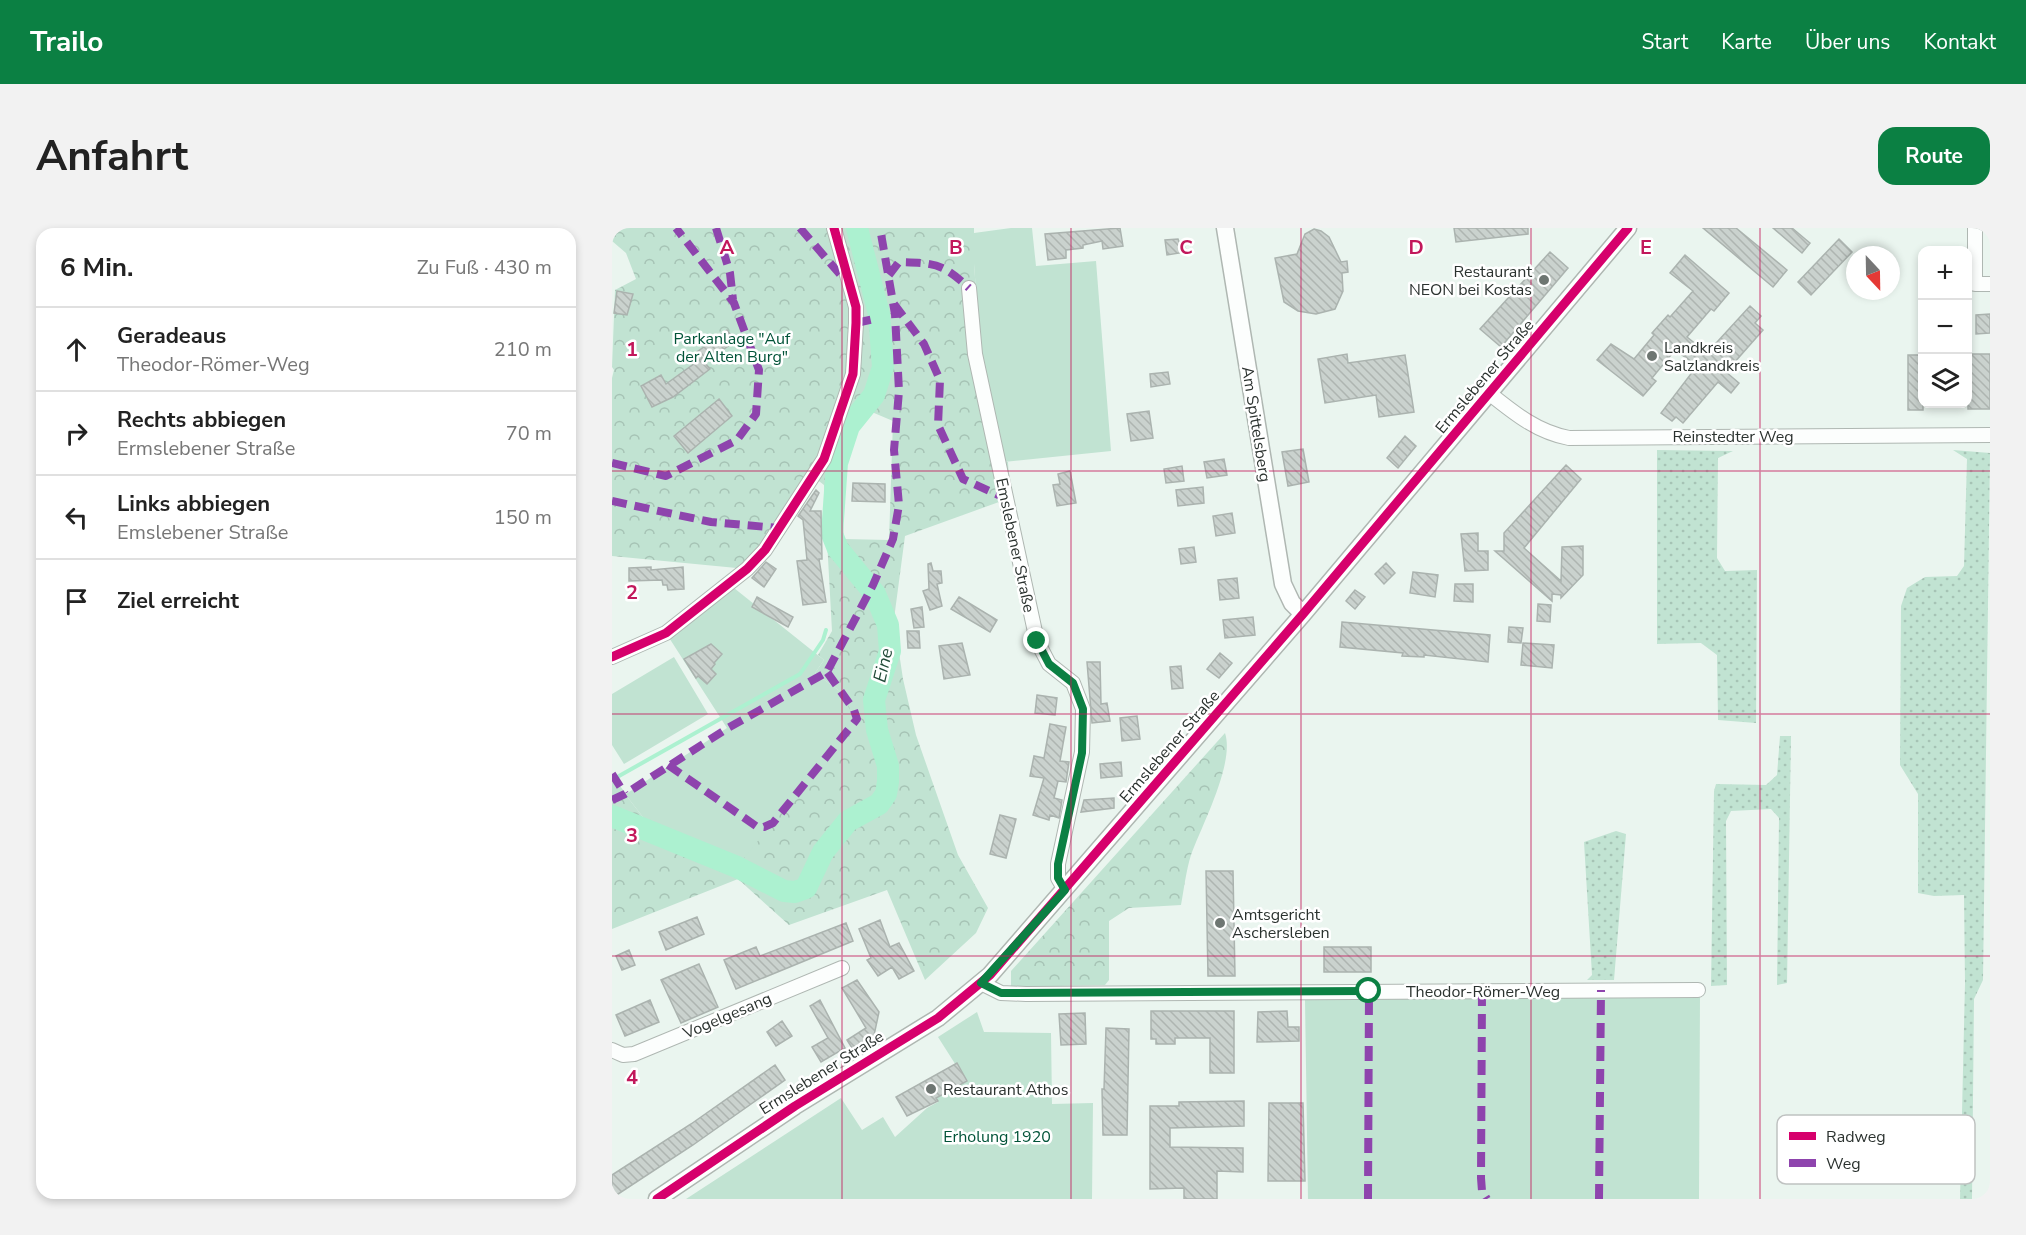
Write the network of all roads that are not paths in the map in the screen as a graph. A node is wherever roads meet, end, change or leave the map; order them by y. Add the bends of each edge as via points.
1 (834, 228) edge
2 (1225, 228) edge
3 (1628, 228) edge
4 (1975, 228) edge
5 (1990, 284) edge
6 (969, 288) dead end
7 (1489, 393) junction
8 (1990, 435) edge
9 (1303, 614) junction
10 (612, 657) edge
11 (1065, 890) junction
12 (842, 968) dead end
13 (981, 983) junction
14 (1698, 990) dead end
15 (612, 1050) edge
16 (657, 1199) edge

1 - 10 street via 856,307 856,322 853,374 824,459 765,550 747,569 666,633
2 - 9 main road, Am Spittelsberg via 1284,584 1292,603
3 - 7 main road, Ermslebener Straße
4 - 5 street via 1975,284
6 - 11 street, Emslebener Straße via 975,354 1037,641 1049,664 1073,683 1083,709 1082,753 1058,864 1058,878
7 - 8 street, Reinstedter Weg via 1549,434 1569,438
7 - 9 main road, Ermslebener Straße
9 - 11 main road, Ermslebener Straße
11 - 13 main road, Ermslebener Straße
12 - 15 street, Vogelgesang via 634,1054
13 - 14 street, Theodor-Römer-Weg via 1001,993 1026,994
13 - 16 main road, Ermslebener Straße via 938,1018 795,1106

